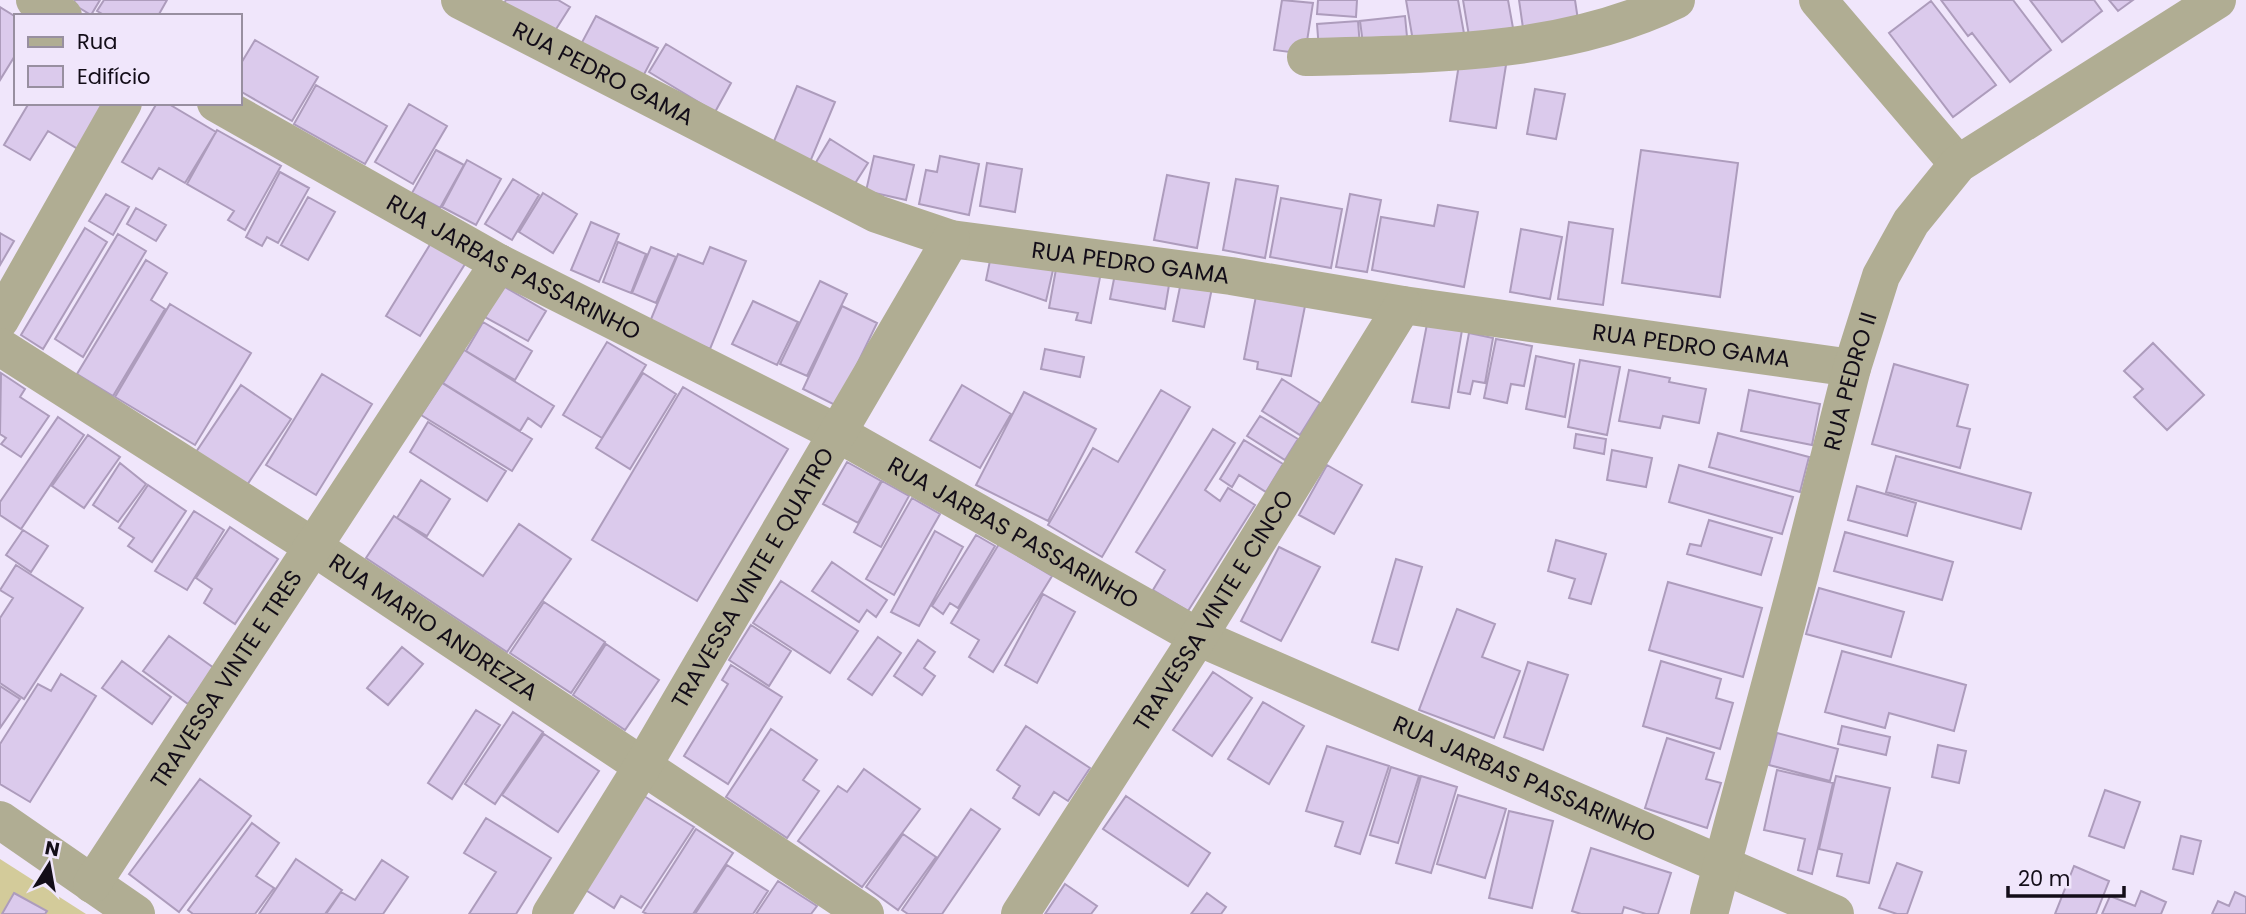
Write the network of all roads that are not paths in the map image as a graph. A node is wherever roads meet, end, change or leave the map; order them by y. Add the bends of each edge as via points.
1 (36, 0) edge
2 (460, 0) edge
3 (1676, 0) edge
4 (1818, 0) edge
5 (2217, 0) edge
6 (60, 14) edge
7 (1306, 57) dead end
8 (122, 105) edge
9 (220, 105) edge
10 (1958, 164) junction
11 (951, 239) junction
12 (499, 263) junction
13 (1403, 305) junction
14 (0, 320) edge
15 (0, 347) edge
16 (1852, 368) junction
17 (839, 433) junction
18 (312, 546) junction
19 (1198, 637) junction
20 (642, 766) junction
21 (0, 820) edge
22 (1723, 863) junction
23 (92, 884) junction
24 (136, 914) edge
25 (551, 914) edge
26 (864, 914) edge
27 (1020, 914) edge
28 (1709, 914) edge
29 (1835, 914) edge

1 - 6 street
2 - 11 street, RUA PEDRO GAMA via 877,214
3 - 7 street via 1584,32 1502,47
4 - 10 street
5 - 10 street, RUA PEDRO II
8 - 14 street
9 - 12 street, RUA JARBAS PASSARINHO
10 - 16 street, RUA PEDRO II via 1911,222 1881,276
11 - 13 street, RUA PEDRO GAMA via 1231,276
11 - 17 street, TRAVESSA VINTE E QUATRO
12 - 17 street, RUA JARBAS PASSARINHO
12 - 18 street, TRAVESSA VINTE E TRES
13 - 16 street, RUA PEDRO GAMA
13 - 19 street, TRAVESSA VINTE E CINCO
15 - 18 street, RUA MARIO ANDREZZA
16 - 22 street, RUA PEDRO II
17 - 19 street, RUA JARBAS PASSARINHO
17 - 20 street, TRAVESSA VINTE E QUATRO
18 - 20 street, RUA MARIO ANDREZZA
18 - 23 street, TRAVESSA VINTE E TRES
19 - 22 street, RUA JARBAS PASSARINHO
19 - 27 street, TRAVESSA VINTE E CINCO
20 - 25 street, TRAVESSA VINTE E QUATRO
20 - 26 street, RUA MARIO ANDREZZA
21 - 23 street
22 - 28 street, RUA PEDRO II
22 - 29 street, RUA JARBAS PASSARINHO
23 - 24 street

